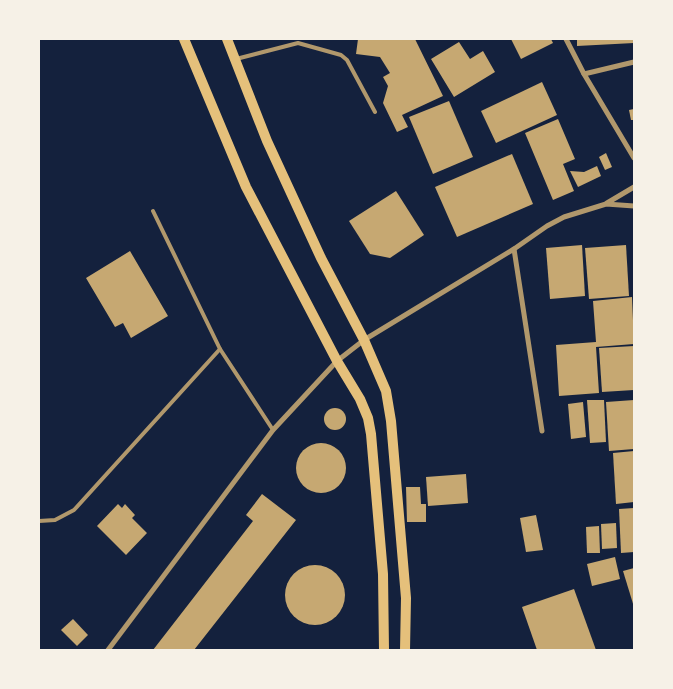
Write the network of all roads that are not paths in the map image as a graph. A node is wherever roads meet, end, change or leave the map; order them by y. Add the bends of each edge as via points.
1 (184, 39) edge
2 (227, 39) edge
3 (566, 39) edge
4 (236, 59) junction
5 (634, 62) edge
6 (584, 74) junction
7 (375, 112) dead end
8 (634, 158) edge
9 (634, 187) edge
10 (606, 204) junction
11 (634, 206) edge
12 (153, 211) dead end
13 (514, 249) junction
14 (364, 340) junction
15 (220, 349) junction
16 (336, 361) junction
17 (274, 430) junction
18 (542, 431) dead end
19 (39, 521) edge
20 (108, 650) edge
21 (384, 650) edge
22 (405, 650) edge

1 - 16 main road via 246,187
2 - 4 main road
3 - 6 street
4 - 7 lane via 298,43 341,55 347,60
4 - 14 main road via 268,141 321,258
5 - 6 street
6 - 8 street
9 - 10 street
10 - 11 street
10 - 13 street via 564,217
12 - 15 lane
13 - 14 street
13 - 18 street
14 - 16 street
14 - 22 main road via 386,390 391,421 406,598
15 - 17 lane
15 - 19 lane via 74,510 55,520
16 - 17 street
16 - 21 main road via 360,399 372,434 383,574
17 - 20 street

